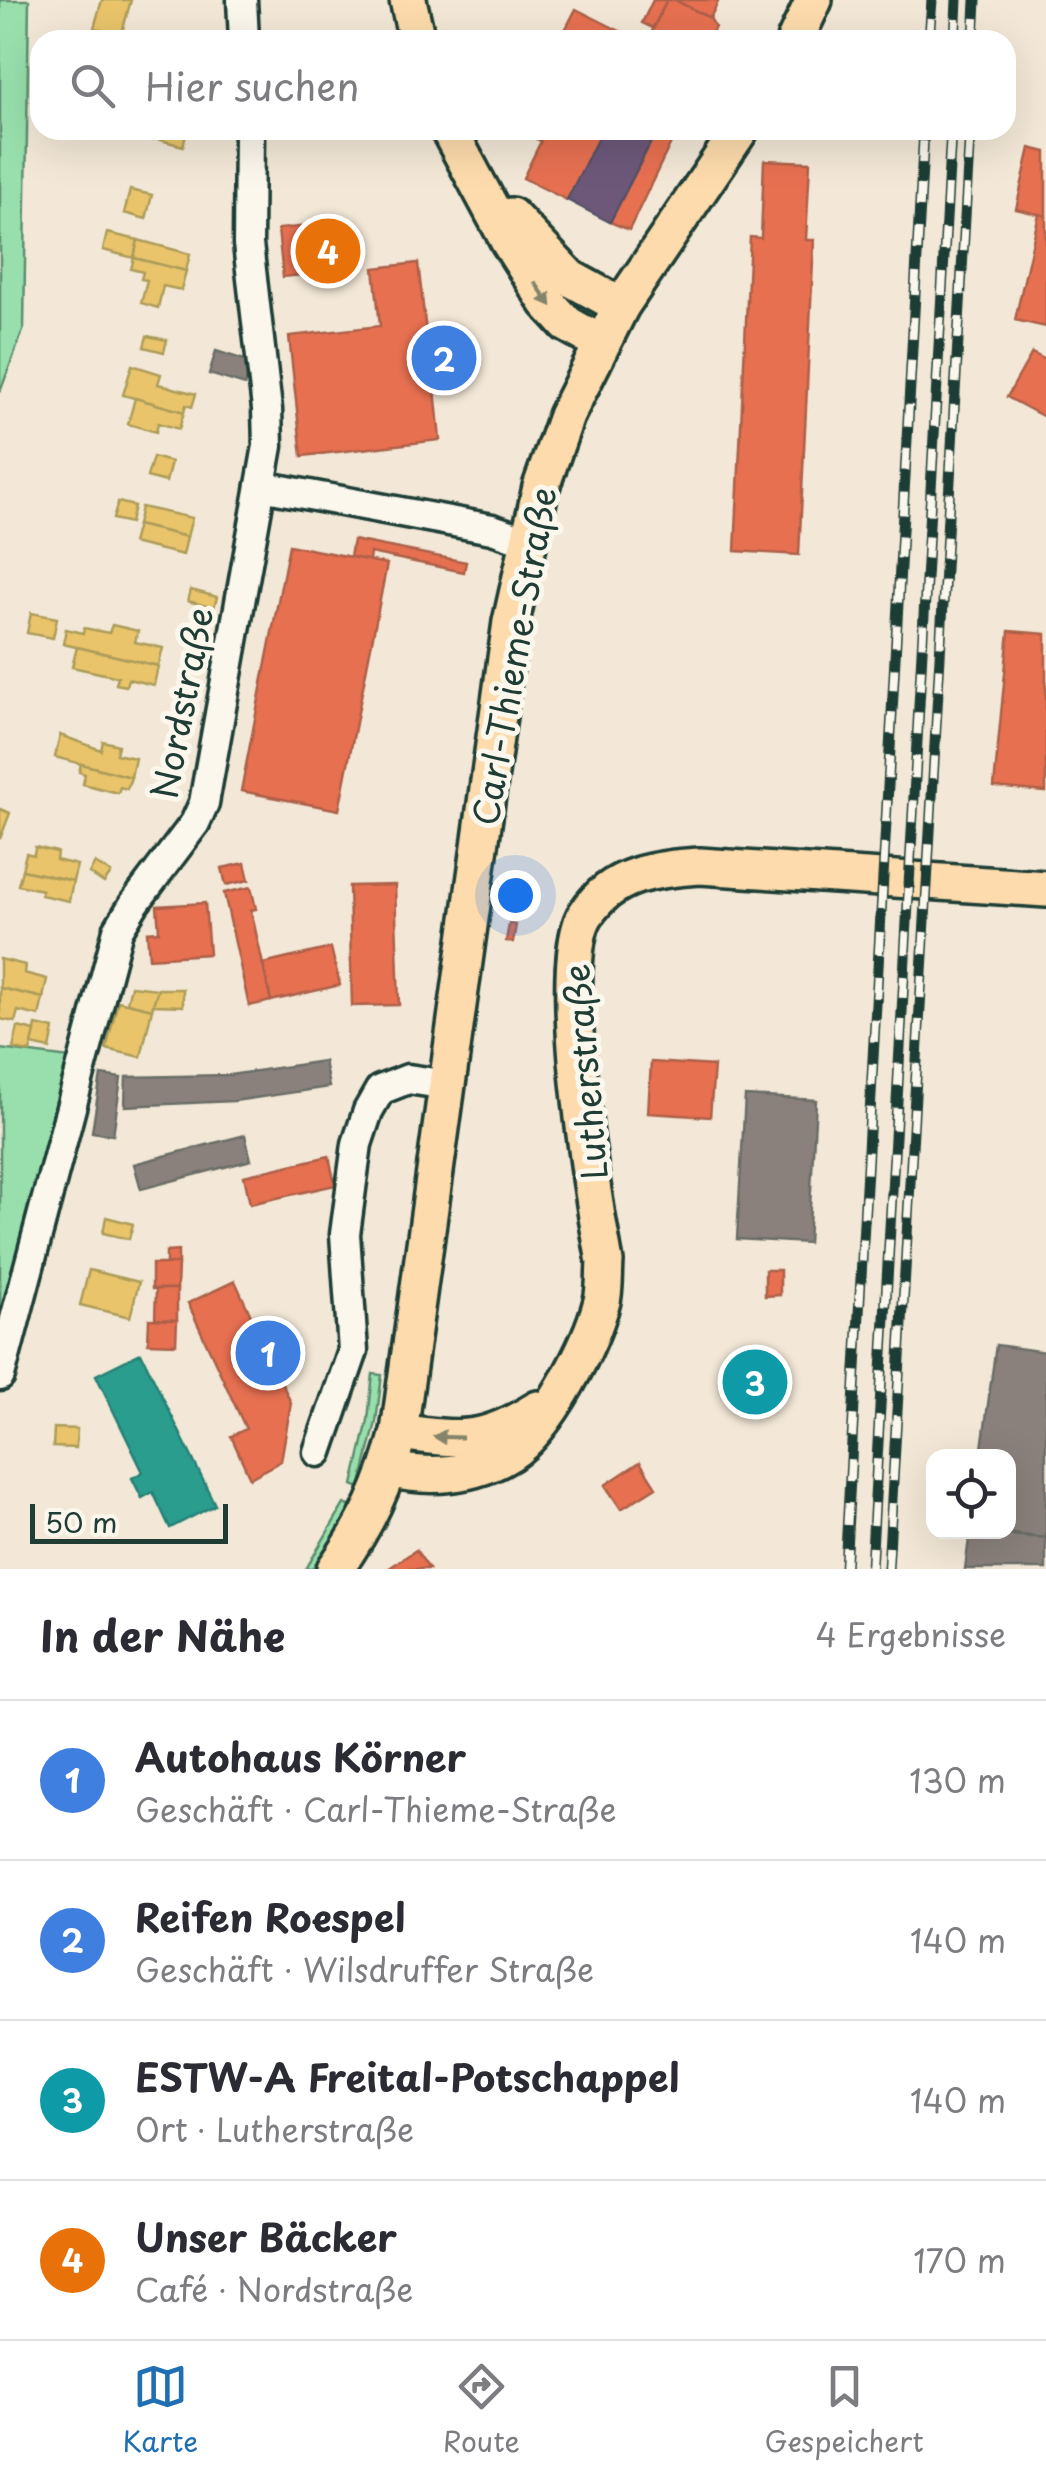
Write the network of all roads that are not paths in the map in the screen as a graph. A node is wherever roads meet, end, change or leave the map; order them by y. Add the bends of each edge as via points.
1 (242, 0) edge
2 (409, 0) edge
3 (814, 0) edge
4 (244, 30) edge
5 (416, 30) edge
6 (800, 30) edge
7 (249, 140) edge
8 (455, 140) edge
9 (733, 140) edge
10 (476, 179) junction
11 (621, 306) junction
12 (600, 343) junction
13 (261, 486) junction
14 (528, 541) junction
15 (1046, 889) edge
16 (448, 1085) junction
17 (0, 1376) edge
18 (556, 1398) junction
19 (399, 1432) junction
20 (318, 1452) dead end
21 (389, 1469) junction
22 (335, 1569) edge

1 - 4 street
2 - 5 main road
3 - 6 main road
7 - 13 street, Nordstraße via 248,244 268,426
8 - 10 main road
9 - 11 main road, Carl-Thieme-Straße
10 - 11 main road via 570,278
10 -> 12 main road via 547,302 567,324
11 - 12 main road, Carl-Thieme-Straße
12 - 14 main road, Carl-Thieme-Straße via 564,418
13 - 14 street
13 - 17 street, Nordstraße via 204,803 118,930
14 - 16 main road, Carl-Thieme-Straße via 511,622
15 - 18 main road, Lutherstraße via 700,866 649,870 604,894 584,915 573,948 571,998 604,1286 582,1356
16 - 19 main road, Carl-Thieme-Straße
16 - 20 street via 408,1080 380,1090 356,1144 345,1234 353,1351
18 -> 19 main road, Lutherstraße via 502,1431 456,1439
18 - 21 main road, Lutherstraße via 510,1453 474,1469 419,1476
19 - 21 main road, Carl-Thieme-Straße
21 - 22 main road via 363,1530

